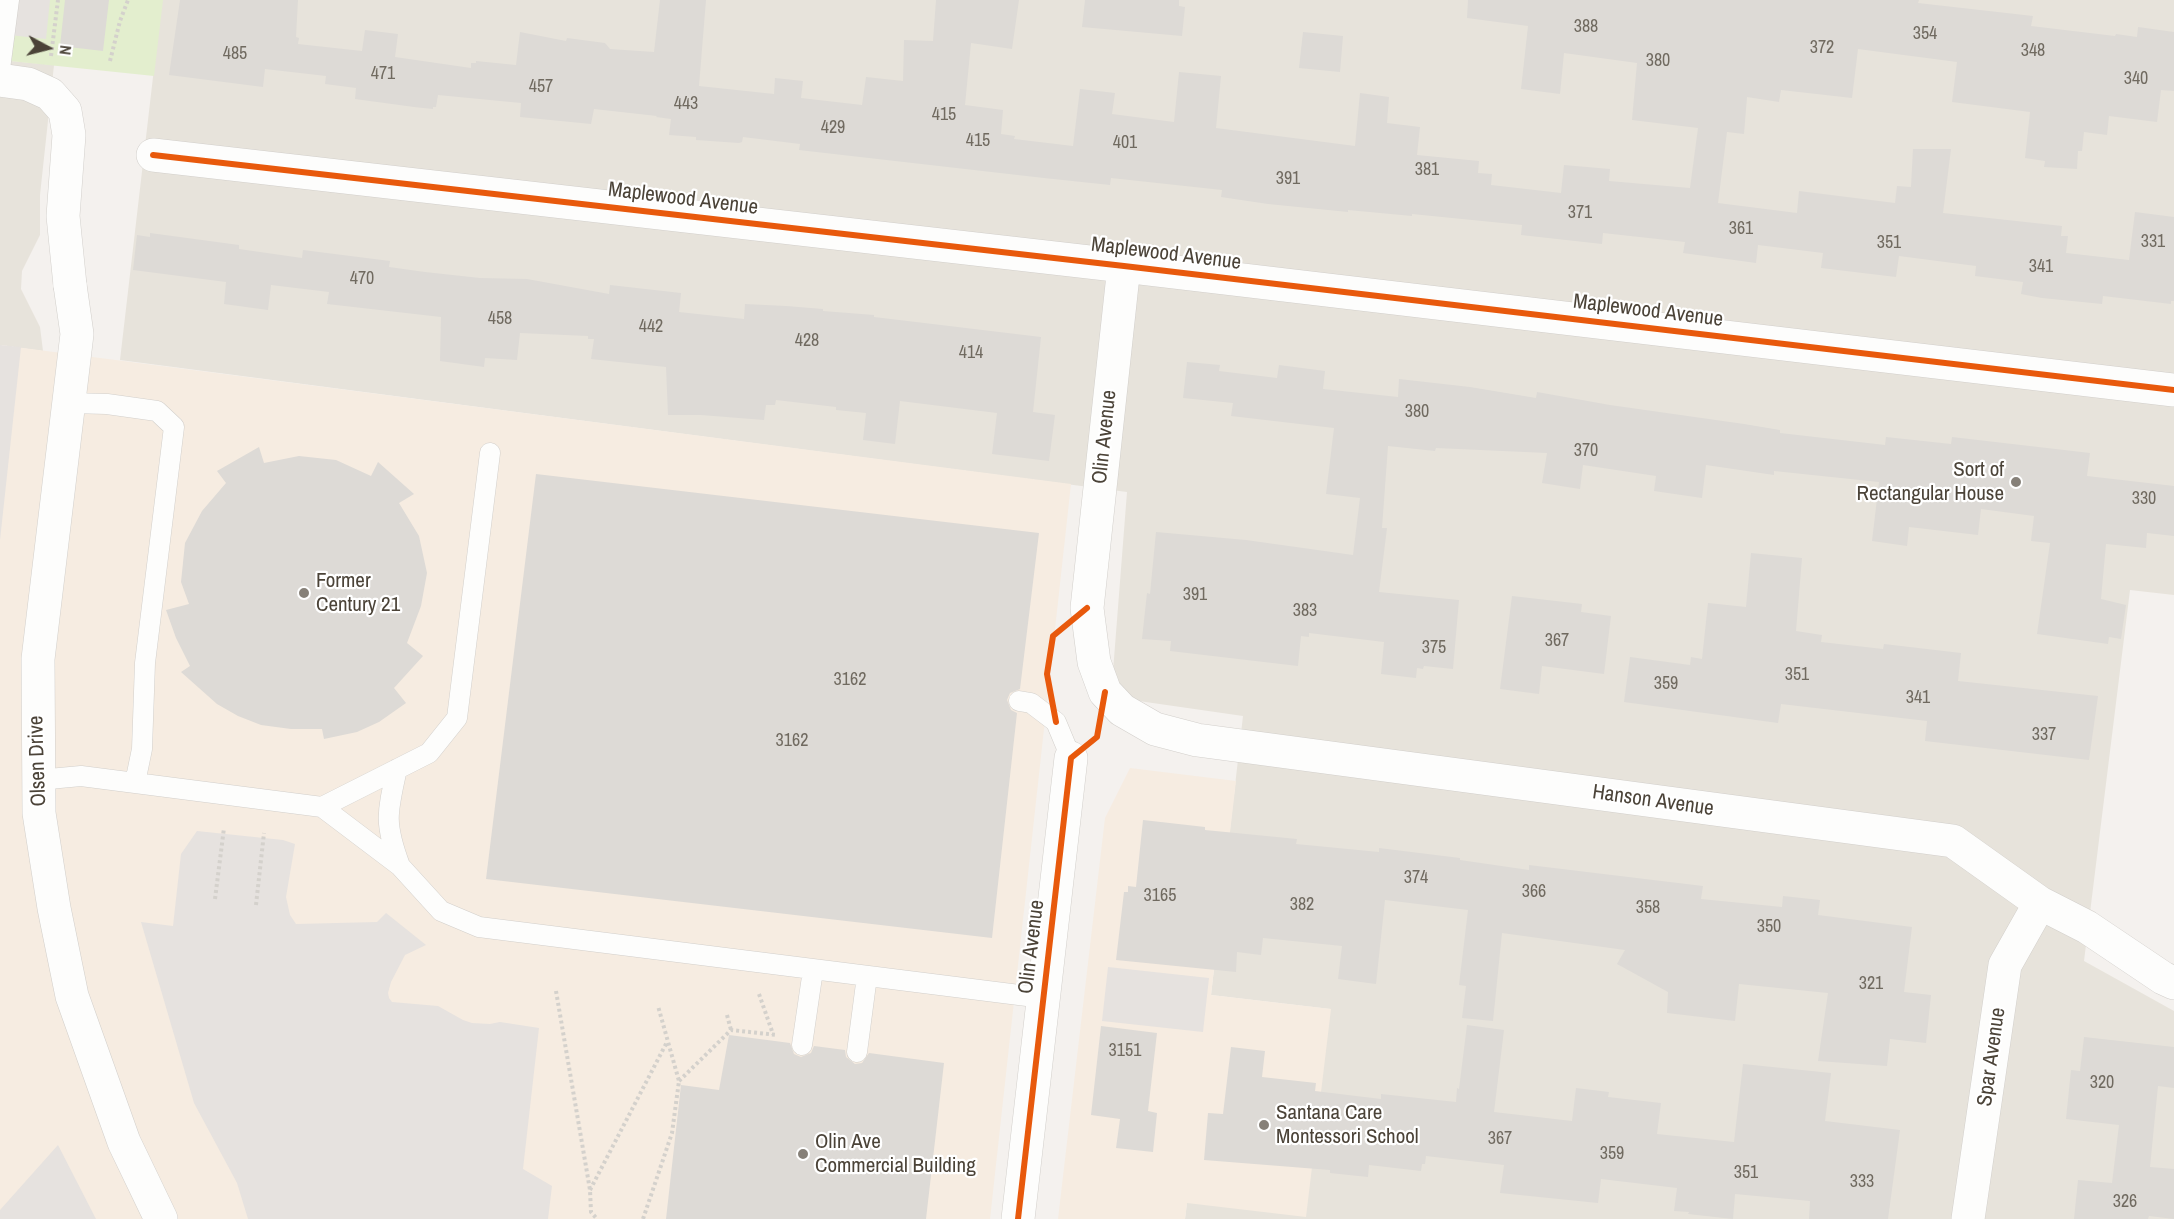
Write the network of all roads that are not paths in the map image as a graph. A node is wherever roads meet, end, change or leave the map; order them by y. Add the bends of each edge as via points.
1 (9, 0) edge
2 (0, 69) edge
3 (0, 80) edge
4 (153, 155) dead end
5 (1124, 266) junction
6 (2174, 390) edge
7 (70, 403) junction
8 (490, 453) dead end
9 (1105, 692) joint
10 (1018, 701) dead end
11 (1071, 758) joint
12 (397, 769) junction
13 (38, 780) junction
14 (135, 783) junction
15 (322, 807) junction
16 (400, 866) junction
17 (2040, 903) junction
18 (813, 970) junction
19 (867, 976) junction
20 (2174, 983) edge
21 (1043, 998) junction
22 (803, 1041) road end
23 (857, 1052) dead end
24 (161, 1219) edge
25 (1018, 1219) edge
26 (1968, 1219) edge

1 - 2 lane
3 - 7 street, Olsen Drive via 28,84 50,93 64,111 69,135 63,216 77,334
4 - 5 street, Maplewood Avenue
5 - 6 street, Maplewood Avenue
5 - 9 street, Olin Avenue via 1087,608 1094,662
7 - 13 street, Olsen Drive via 38,659
7 - 14 lane via 157,411 174,427 145,663 142,749
8 - 12 lane via 457,718 429,753
9 - 17 street, Hanson Avenue via 1122,710 1155,729 1197,740 1953,841
10 - 11 lane via 1031,703 1056,722
11 - 21 street, Olin Avenue
12 - 15 lane
12 - 16 lane via 387,819
13 - 14 lane via 81,776
13 - 24 street, Olsen Drive via 39,813 72,996 124,1142
14 - 15 lane
15 - 16 lane
16 - 18 lane via 441,911 479,927
17 - 20 street, Hanson Avenue via 2087,927
17 - 26 street, Spar Avenue via 2005,965
18 - 19 lane
18 - 22 lane
19 - 21 lane
19 - 23 lane
21 - 25 street, Olin Avenue

